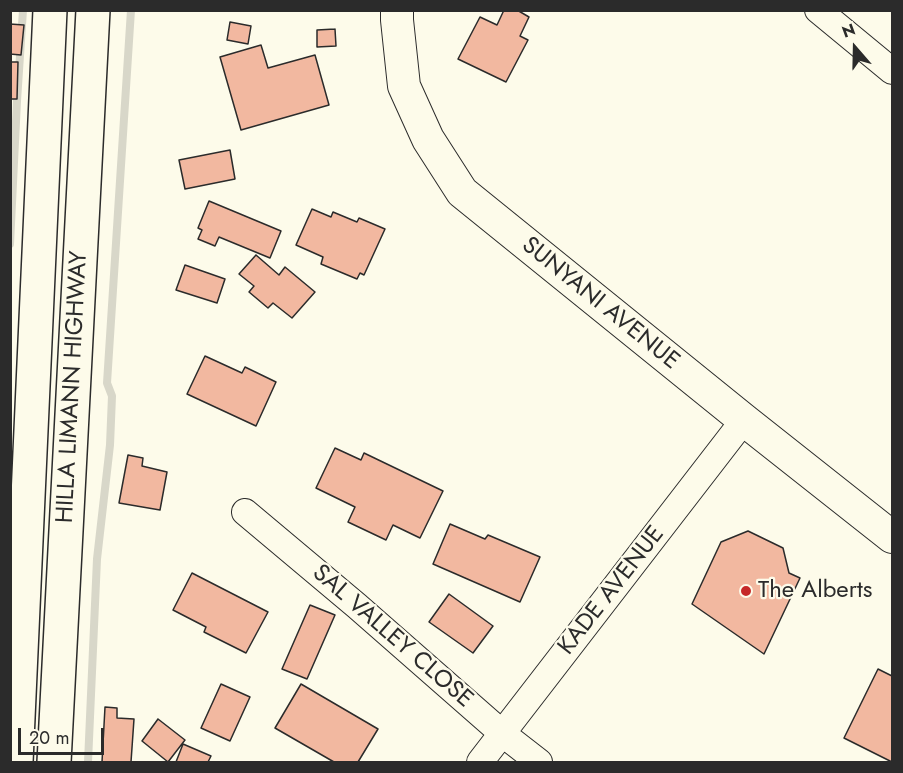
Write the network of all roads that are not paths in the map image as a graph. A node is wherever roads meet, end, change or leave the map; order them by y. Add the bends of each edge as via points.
1 (50, 10) edge
2 (93, 10) edge
3 (398, 10) edge
4 (818, 10) edge
5 (892, 71) edge
6 (744, 420) junction
7 (245, 512) dead end
8 (892, 537) edge
9 (503, 734) junction
10 (16, 762) edge
11 (54, 762) edge
12 (480, 762) edge
13 (539, 762) edge

1 - 10 main road, HILLA LIMANN HIGHWAY
2 - 11 main road, HILLA LIMANN HIGHWAY
3 - 6 street, SUNYANI AVENUE via 404,86 428,139 462,192
4 - 5 street
6 - 8 street, SUNYANI AVENUE
6 - 9 street, KADE AVENUE
7 - 9 street, SAL VALLEY CLOSE
9 - 12 street, KADE AVENUE
9 - 13 street, SAL VALLEY CLOSE

